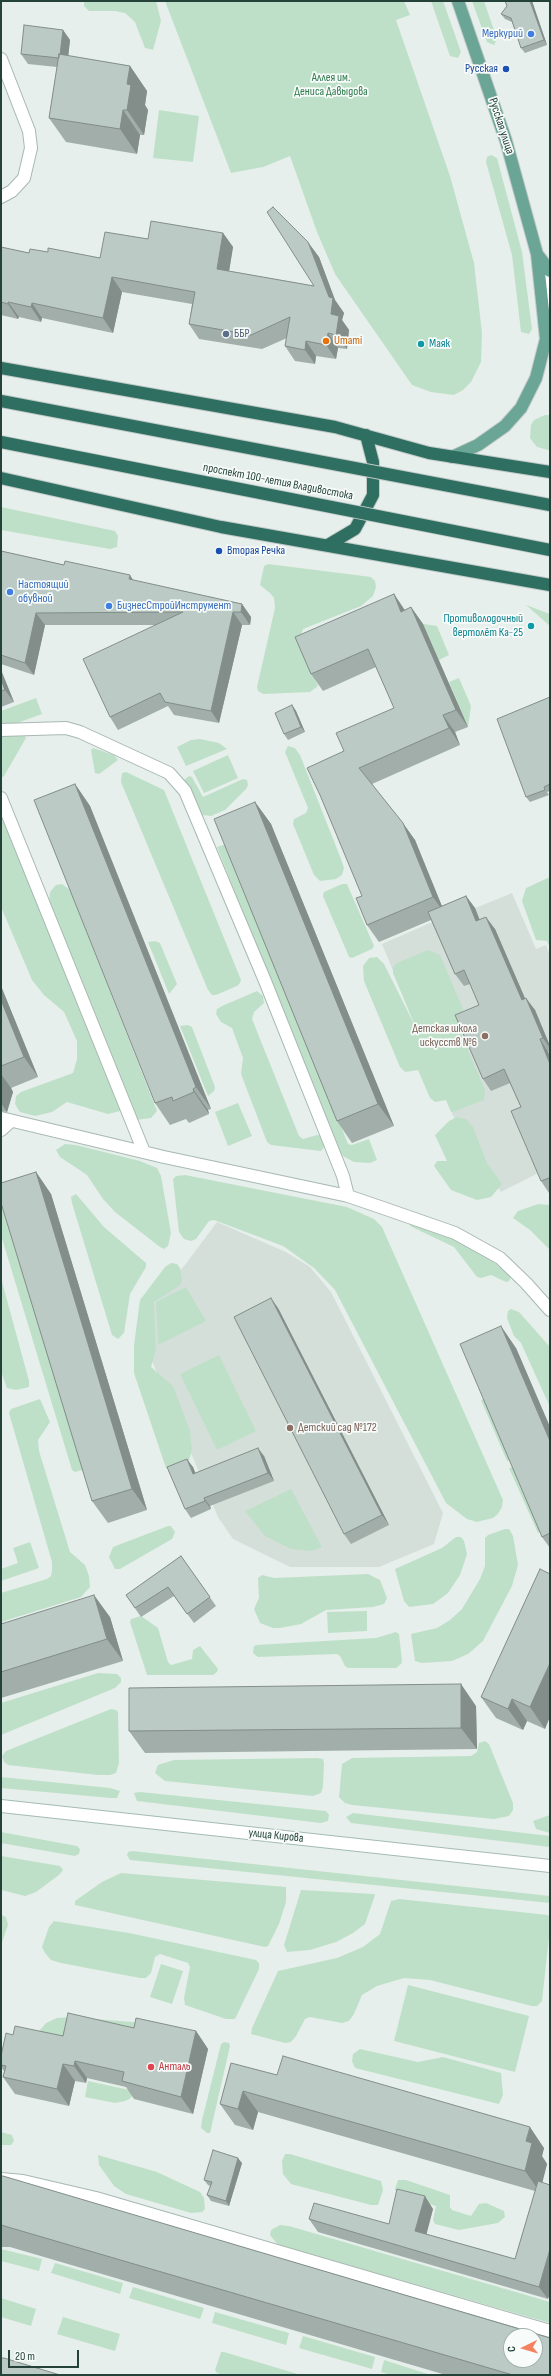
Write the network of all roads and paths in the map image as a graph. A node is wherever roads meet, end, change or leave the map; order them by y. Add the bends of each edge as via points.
1 (458, 1) edge
2 (1, 59) edge
3 (1, 197) edge
4 (537, 254) junction
5 (550, 270) edge
6 (550, 302) edge
7 (1, 368) edge
8 (1, 401) edge
9 (366, 435) junction
10 (1, 442) edge
11 (452, 456) junction
12 (550, 472) edge
13 (1, 478) edge
14 (550, 505) edge
15 (328, 545) junction
16 (550, 550) edge
17 (550, 585) edge
18 (1, 730) edge
19 (1, 798) edge
20 (6, 1119) edge
21 (1, 1130) edge
22 (144, 1152) junction
23 (348, 1196) junction
24 (550, 1310) edge
25 (1, 1806) edge
26 (550, 1866) edge
27 (1, 2179) edge
28 (550, 2331) edge

1 - 4 main road, Русская улица via 506,141
2 - 3 street via 29,131 31,148 24,178 12,191
4 - 5 main road, Русская улица
4 - 6 street, Русская улица
4 - 11 main road via 546,339 536,378 521,408 505,426 478,445
7 - 9 highway via 335,427
8 - 14 highway, bridge
9 - 11 highway via 429,453
9 - 15 highway via 374,462 373,495 355,529
10 - 16 highway, проспект 100-летия Владивостока, bridge
11 - 12 highway
13 - 15 highway via 166,516
15 - 17 highway
18 - 23 street via 66,728 80,732 169,773 185,791 308,1089 343,1176
19 - 22 street
20 - 21 street
20 - 22 street
22 - 23 street
23 - 24 street via 455,1232 500,1258
25 - 26 street, улица Кирова
27 - 28 street via 23,2181 96,2198

